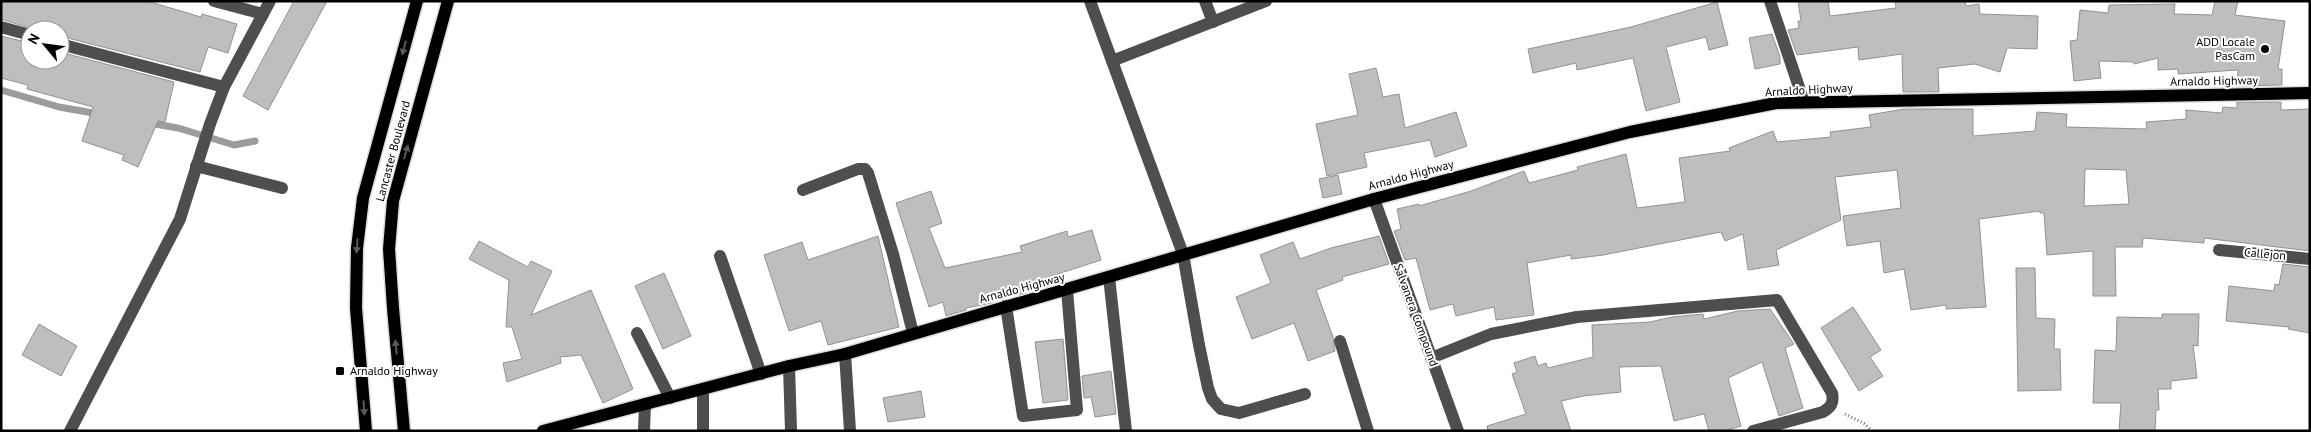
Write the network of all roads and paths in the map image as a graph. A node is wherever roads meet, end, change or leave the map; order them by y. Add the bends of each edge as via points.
1 (214, 1) edge
2 (270, 1) edge
3 (416, 1) edge
4 (448, 1) edge
5 (1090, 1) edge
6 (1205, 1) edge
7 (1266, 1) edge
8 (1770, 1) edge
9 (263, 14) junction
10 (1213, 22) junction
11 (1, 27) edge
12 (20, 32) edge
13 (70, 47) edge
14 (1112, 61) junction
15 (224, 87) junction
16 (2310, 93) edge
17 (1804, 102) junction
18 (196, 166) junction
19 (282, 188) dead end
20 (803, 190) dead end
21 (1374, 198) junction
22 (2219, 250) dead end
23 (1183, 254) junction
24 (720, 256) dead end
25 (2310, 259) edge
26 (1108, 277) junction
27 (1067, 290) junction
28 (1006, 306) junction
29 (637, 333) dead end
30 (913, 333) junction
31 (1340, 341) dead end
32 (845, 354) junction
33 (1431, 358) junction
34 (790, 366) junction
35 (762, 374) junction
36 (703, 389) junction
37 (1305, 394) dead end
38 (670, 398) junction
39 (645, 404) junction
40 (1831, 407) junction
41 (70, 431) edge
42 (366, 431) edge
43 (404, 431) edge
44 (543, 431) edge
45 (644, 431) edge
46 (703, 431) edge
47 (791, 431) edge
48 (850, 431) edge
49 (1126, 431) edge
50 (1368, 431) edge
51 (1458, 431) edge
52 (1753, 431) edge
53 (1872, 431) edge

1 - 9 street
2 - 9 street
3 -> 42 main road, Lancaster Boulevard via 364,198 357,248 356,308
43 -> 4 main road, Lancaster Boulevard via 391,279 393,201
5 - 14 street
6 - 10 street
7 - 10 street
8 - 17 street
9 - 15 street
10 - 14 street
11 - 12 street
13 - 15 street
14 - 23 street
15 - 18 street
16 - 17 main road, Arnaldo Highway
17 - 21 main road, Arnaldo Highway via 1776,103 1630,132
18 - 19 street
18 - 41 street via 180,218
20 - 30 street via 858,168 865,169 893,254
21 - 23 main road, Arnaldo Highway
21 - 33 street, Salvanera Compound
22 - 25 street, Callejon
23 - 26 main road, Arnaldo Highway
23 - 37 street via 1208,388 1216,405 1239,413
24 - 35 street
26 - 27 main road, Arnaldo Highway
26 - 49 street
27 - 28 main road, Arnaldo Highway
27 - 28 street via 1077,410 1023,416
28 - 30 main road, Arnaldo Highway
29 - 38 street
30 - 32 main road, Arnaldo Highway
31 - 50 street
32 - 34 main road, Arnaldo Highway
32 - 48 street
33 - 40 street via 1491,334 1577,318 1777,300 1832,393
33 - 51 street, Salvanera Compound
34 - 35 main road, Arnaldo Highway
34 - 47 street
35 - 36 main road, Arnaldo Highway
36 - 38 main road, Arnaldo Highway
36 - 46 street
38 - 39 main road, Arnaldo Highway
39 - 44 main road, Arnaldo Highway
39 - 45 street
40 - 52 street
40 - 53 path via 1865,424

